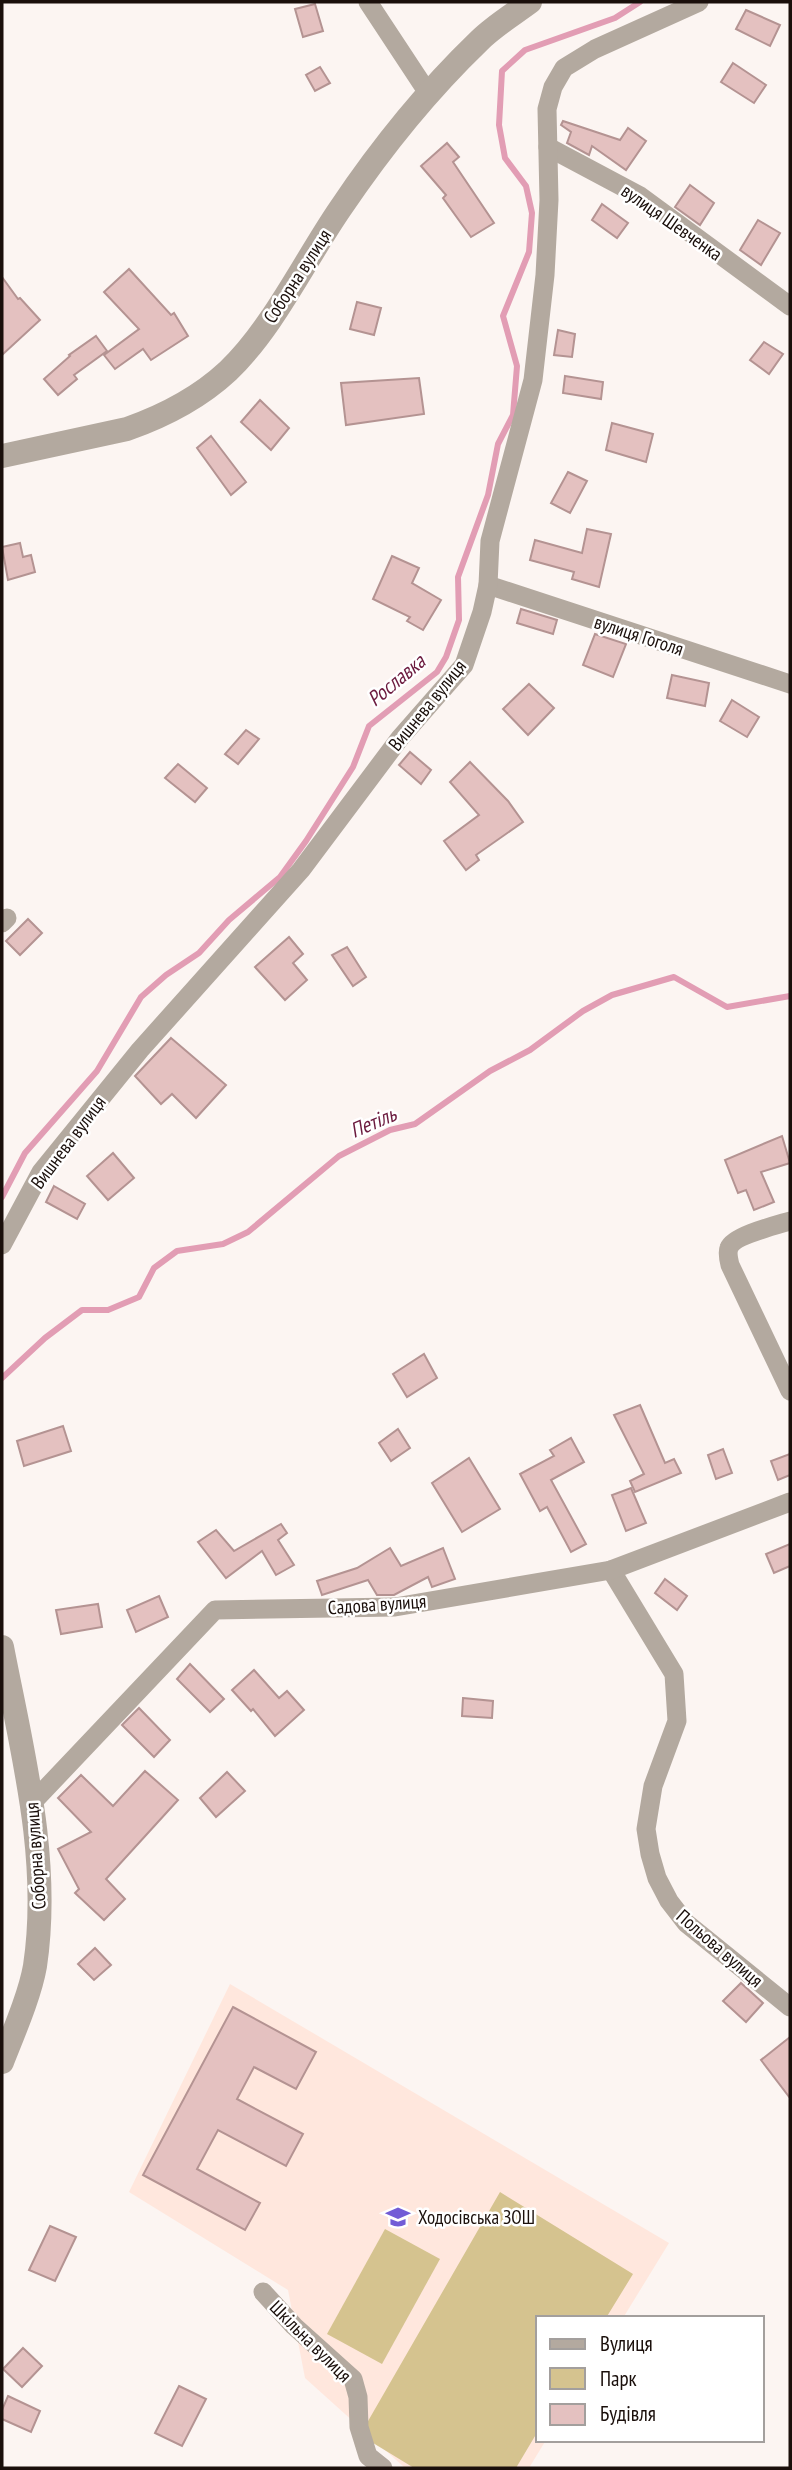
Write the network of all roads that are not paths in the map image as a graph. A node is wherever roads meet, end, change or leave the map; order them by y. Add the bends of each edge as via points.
1 (368, 2) edge
2 (530, 2) edge
3 (699, 2) edge
4 (428, 93) junction
5 (548, 147) junction
6 (790, 306) edge
7 (2, 456) edge
8 (488, 585) junction
9 (790, 684) edge
10 (790, 1221) edge
11 (2, 1245) edge
12 (790, 1391) edge
13 (790, 1502) edge
14 (611, 1570) junction
15 (2, 1647) edge
16 (32, 1803) junction
17 (790, 2007) edge
18 (2, 2062) edge
19 (263, 2292) dead end
20 (383, 2468) edge

1 - 4 street
2 - 4 street, Соборна вулиця via 481,39
3 - 5 street, Вишнева вулиця via 564,68 547,109
4 - 7 street, Соборна вулиця via 229,370 188,401 145,423
5 - 6 street, вулиця Шевченка via 640,196
5 - 8 street, Вишнева вулиця via 545,275 533,380 490,541
8 - 9 street, вулиця Гоголя
8 - 11 street, Вишнева вулиця via 464,665 400,738 301,870 140,1050 41,1172
10 - 12 street via 736,1240 728,1257
13 - 14 street, Садова вулиця
14 - 16 street, Садова вулиця via 395,1607 215,1610
14 - 17 street, Польова вулиця via 674,1674 677,1721 653,1786 646,1829 657,1878 686,1923
15 - 16 street, Соборна вулиця
16 - 18 street, Соборна вулиця via 40,1914 34,1969
19 - 20 street, Шкільна вулиця via 354,2379 359,2427 368,2456

